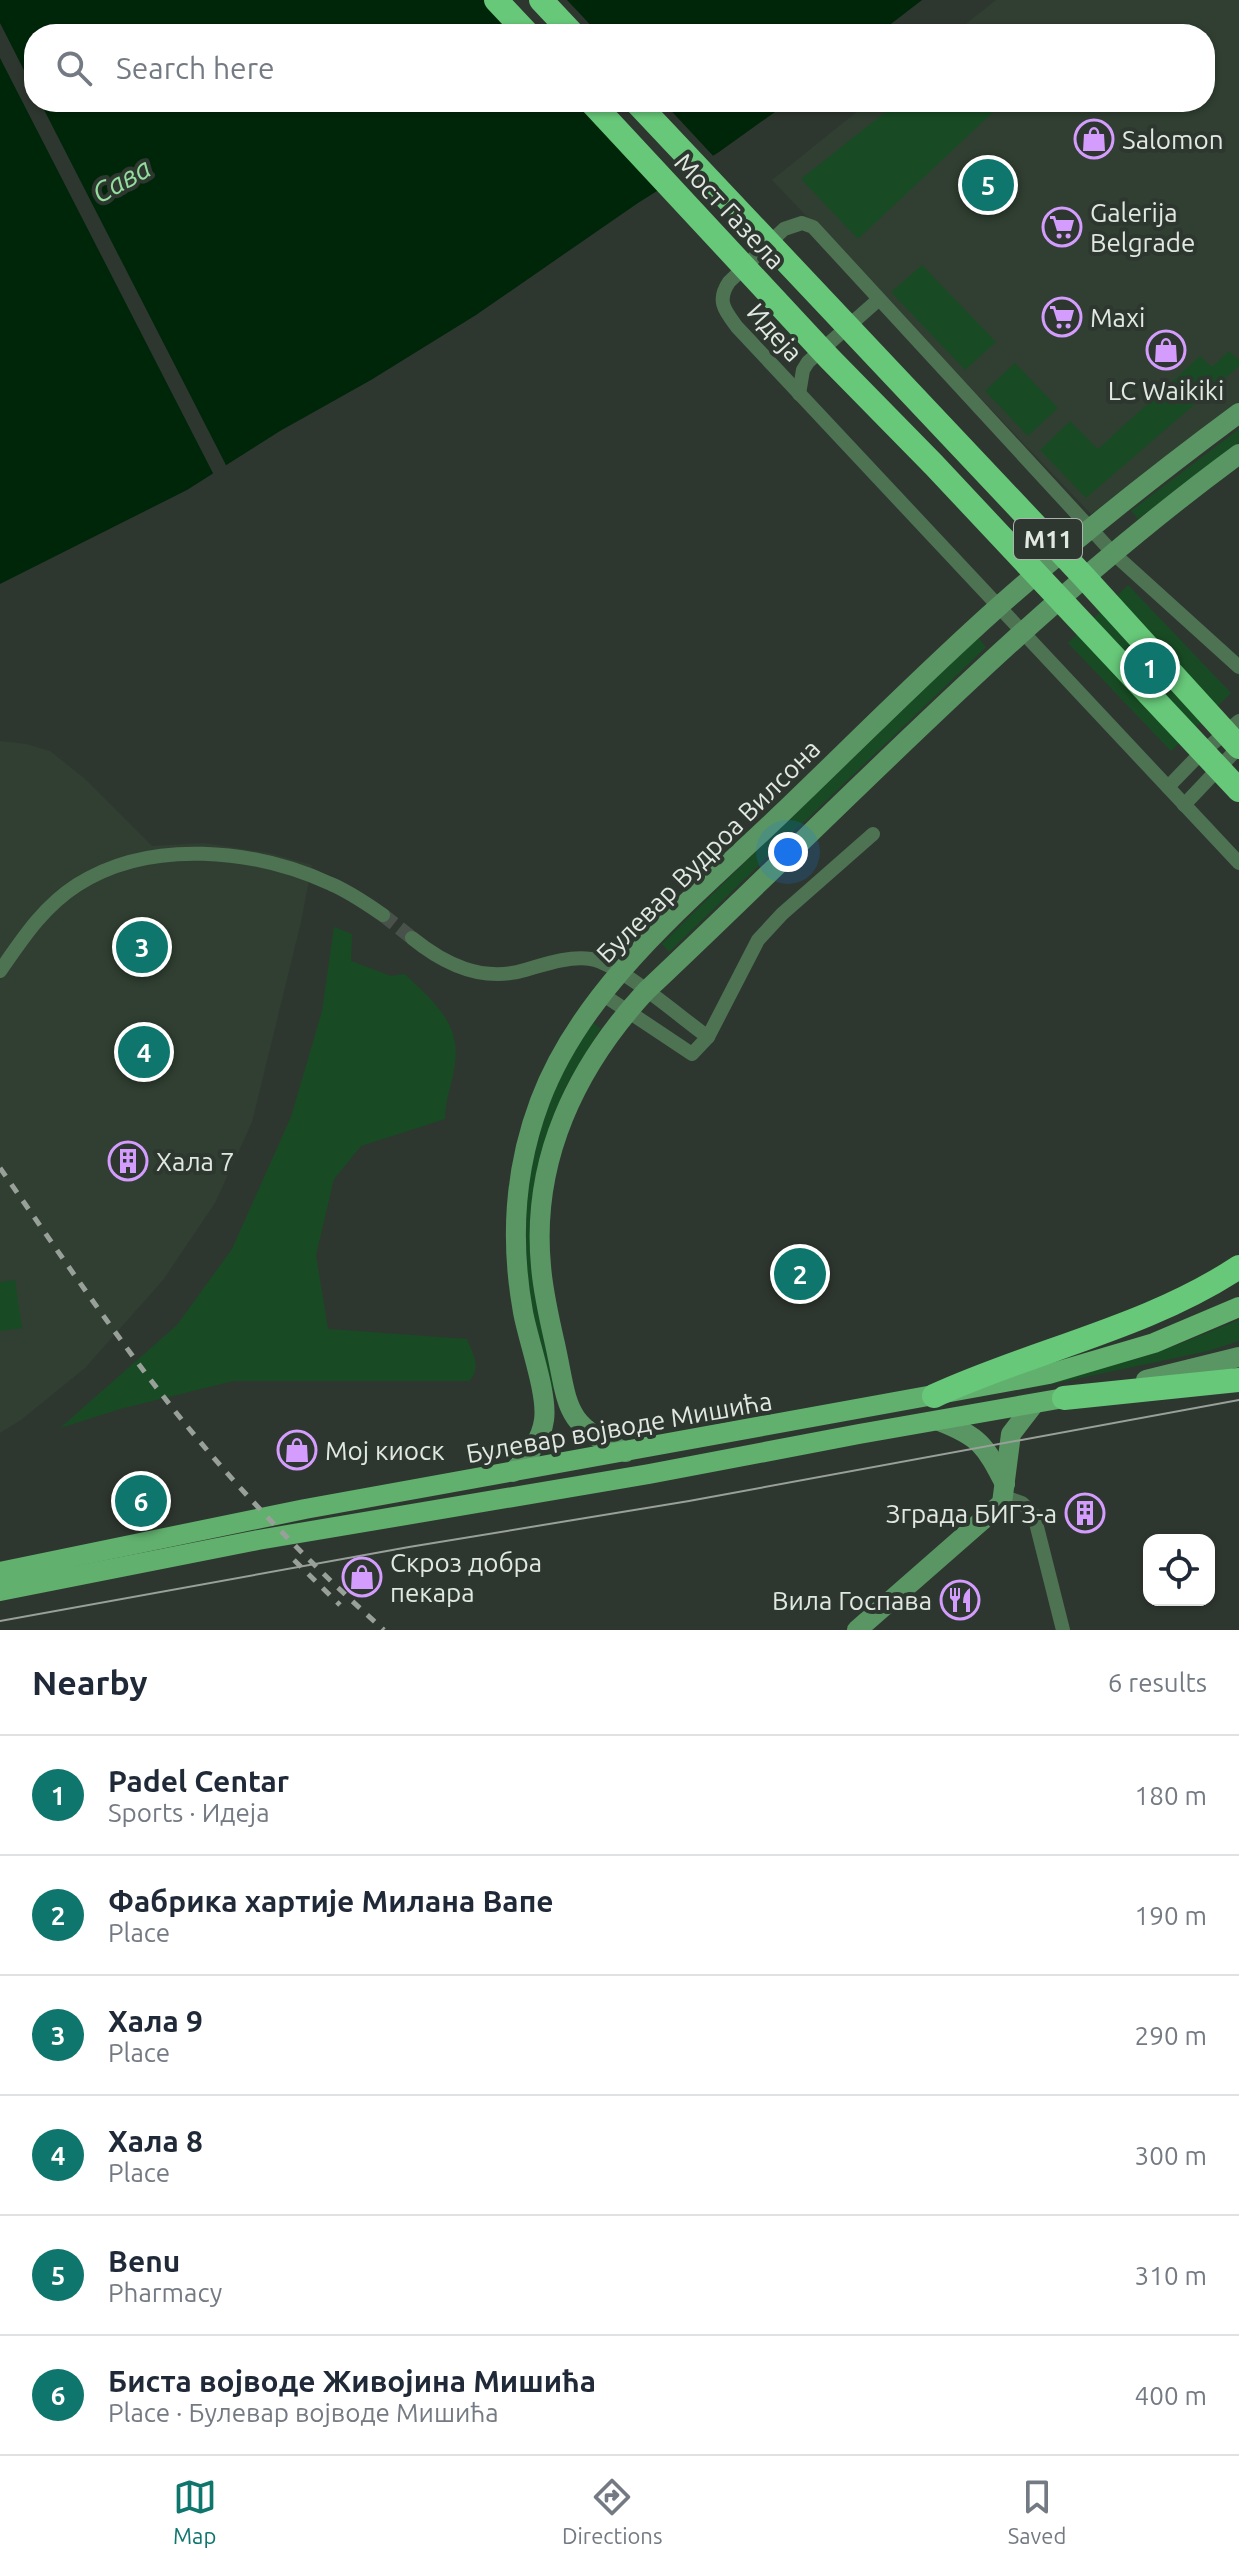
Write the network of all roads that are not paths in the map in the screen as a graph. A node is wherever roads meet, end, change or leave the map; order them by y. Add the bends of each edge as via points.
1 (496, 0) edge
2 (541, 0) edge
3 (519, 24) edge
4 (564, 24) edge
5 (600, 112) edge
6 (645, 112) edge
7 (878, 300) junction
8 (799, 394) junction
9 (1239, 413) edge
10 (1239, 454) edge
11 (1091, 528) junction
12 (1113, 553) junction
13 (998, 608) junction
14 (1023, 633) junction
15 (1239, 667) edge
16 (1239, 721) edge
17 (1239, 747) edge
18 (1168, 787) junction
19 (1239, 790) edge
20 (1184, 805) junction
21 (873, 834) dead end
22 (1239, 863) edge
23 (383, 915) tunnel mouth
24 (412, 938) tunnel mouth
25 (0, 971) edge
26 (620, 973) junction
27 (646, 991) junction
28 (602, 994) junction
29 (627, 1011) junction
30 (708, 1037) junction
31 (1239, 1267) edge
32 (1239, 1307) edge
33 (1239, 1357) edge
34 (1239, 1380) edge
35 (934, 1396) junction
36 (1064, 1398) junction
37 (1034, 1404) junction
38 (939, 1421) junction
39 (626, 1452) junction
40 (513, 1472) junction
41 (1005, 1490) junction
42 (0, 1572) edge
43 (0, 1591) edge
44 (857, 1630) edge
45 (1063, 1630) edge

1 - 3 highway
2 - 4 highway
5 - 19 highway, Мост Газела / M11, bridge
6 - 17 highway, Мост Газела / M11, bridge
7 - 8 street via 808,362
7 - 8 street, Идеја via 813,227 802,223 784,229 729,282 723,290 723,309
7 - 11 street, Идеја
8 - 13 street, Идеја
9 - 11 main road, Булевар Вудроа Вилсона
10 - 12 main road
11 - 12 street, Идеја
11 - 13 main road, Булевар Вудроа Вилсона
12 - 14 main road
12 - 15 street, Идеја
13 - 14 street, Идеја
13 - 26 main road, Булевар Вудроа Вилсона
14 - 18 street, Идеја
14 - 27 main road
16 - 18 street
17 - 20 street
18 - 20 street, Идеја
20 - 22 street, Идеја
21 - 30 street via 758,940
23 - 25 street via 331,883 244,858 176,855 127,862 79,884 55,902
24 - 26 street via 449,963 482,973 505,974 577,958
26 - 27 street
26 - 28 main road, Булевар Вудроа Вилсона
27 - 29 main road
27 - 30 street
28 - 29 street
28 - 40 main road, Булевар Вудроа Вилсона via 556,1064 523,1159 516,1202 516,1261 545,1416 534,1448
29 - 30 street via 692,1054
29 - 39 main road via 587,1066 563,1116 545,1184 539,1234 547,1309 571,1409 594,1438
31 - 35 highway via 1157,1310
32 - 35 main road, Булевар војводе Мишића via 1090,1363
33 - 36 main road, Булевар војводе Мишића
34 - 36 highway
35 - 39 main road, Булевар војводе Мишића
36 - 37 main road, Булевар војводе Мишића
37 - 38 main road, Булевар војводе Мишића
37 - 41 main road via 1011,1434
38 - 41 main road via 978,1440
38 - 43 main road, Булевар војводе Мишића via 258,1540
39 - 40 main road, Булевар војводе Мишића
40 - 42 main road, Булевар војводе Мишића
41 - 44 main road via 995,1510
41 - 45 street via 1034,1515

